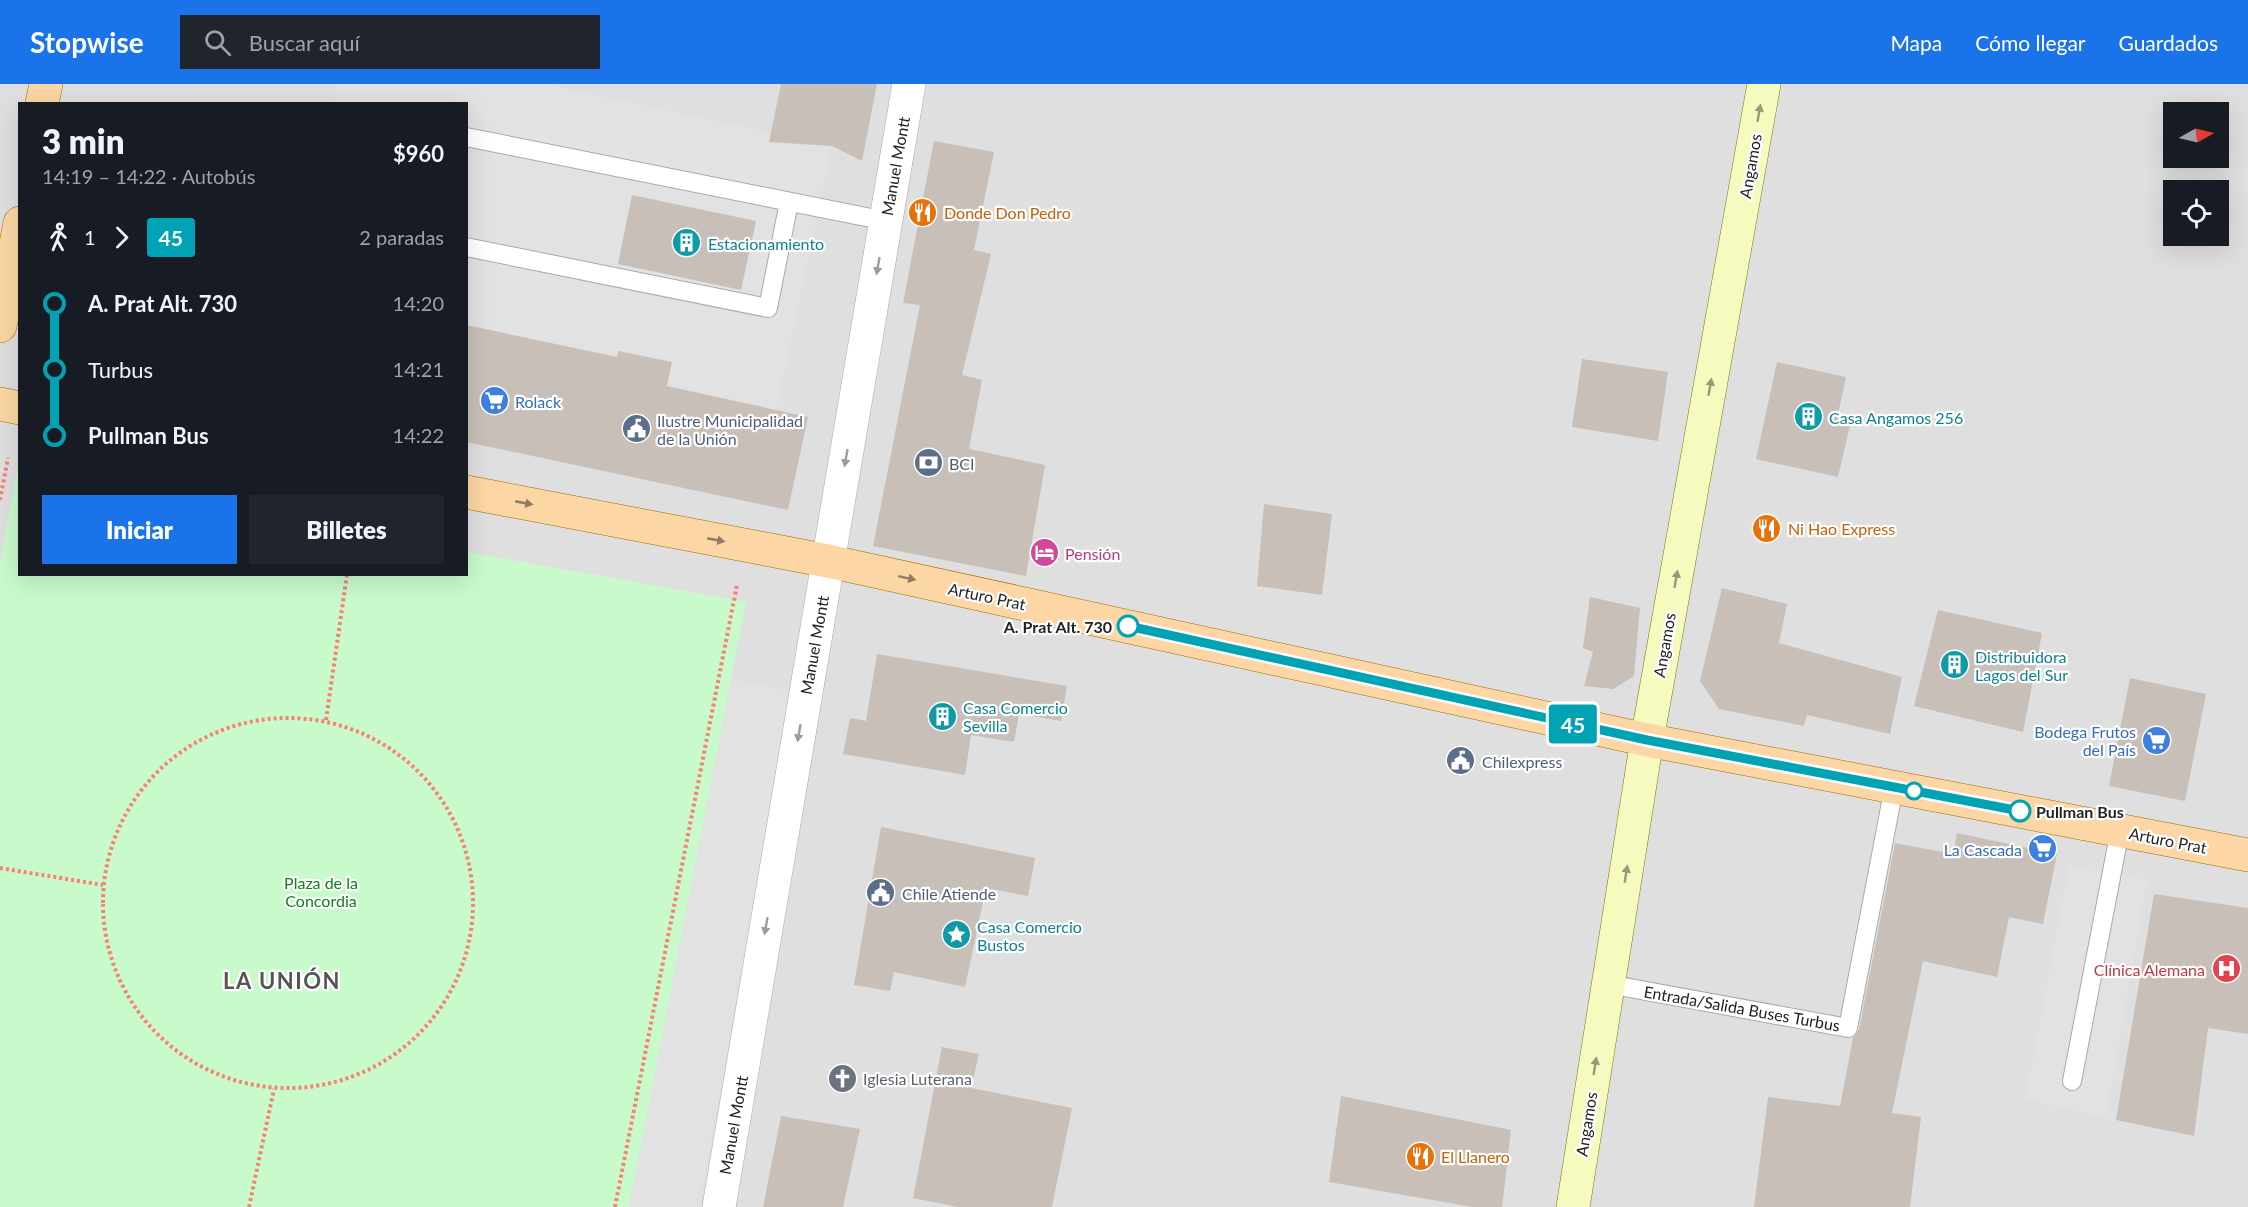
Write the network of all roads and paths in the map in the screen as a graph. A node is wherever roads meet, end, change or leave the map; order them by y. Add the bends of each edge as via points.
1 (46, 84) edge
2 (909, 84) edge
3 (1764, 84) edge
4 (42, 102) edge
5 (468, 137) edge
6 (789, 202) junction
7 (886, 221) junction
8 (18, 233) edge
9 (468, 247) edge
10 (0, 326) edge
11 (0, 404) edge
12 (18, 408) edge
13 (8, 458) dead end
14 (468, 492) edge
15 (0, 500) edge
16 (828, 561) junction
17 (347, 576) edge
18 (737, 585) dead end
19 (326, 720) junction
20 (1647, 740) junction
21 (1894, 787) junction
22 (2120, 830) junction
23 (2248, 855) edge
24 (0, 868) edge
25 (102, 885) junction
26 (1608, 984) junction
27 (2072, 1081) dead end
28 (274, 1089) junction
29 (249, 1207) edge
30 (615, 1207) edge
31 (719, 1207) edge
32 (1573, 1207) edge

1 - 4 main road
2 - 7 street, Manuel Montt
20 -> 3 street, Angamos
5 - 6 lane
6 - 7 lane
6 - 9 lane via 768,308
7 -> 16 street, Manuel Montt
8 - 10 main road
11 - 12 main road
13 - 15 path
14 -> 16 main road, Arturo Prat
16 -> 20 main road, Arturo Prat
16 -> 31 street, Manuel Montt
17 - 19 path
18 - 30 path
19 - 25 path via 285,716 243,722 186,747 136,795 114,838
19 - 28 path via 360,731 391,748 418,770 441,798 463,838 473,882 472,928 460,973 438,1013 406,1047 366,1072 321,1087
20 - 21 main road, Arturo Prat
26 -> 20 street, Angamos
21 - 22 main road, Arturo Prat
21 - 26 lane, Entrada/Salida Buses Turbus via 1848,1028
22 - 23 main road, Arturo Prat
22 - 27 lane
24 - 25 path
25 - 28 path via 104,927 113,966 131,1003 158,1037 192,1063 231,1081
32 -> 26 street, Angamos
28 - 29 path

